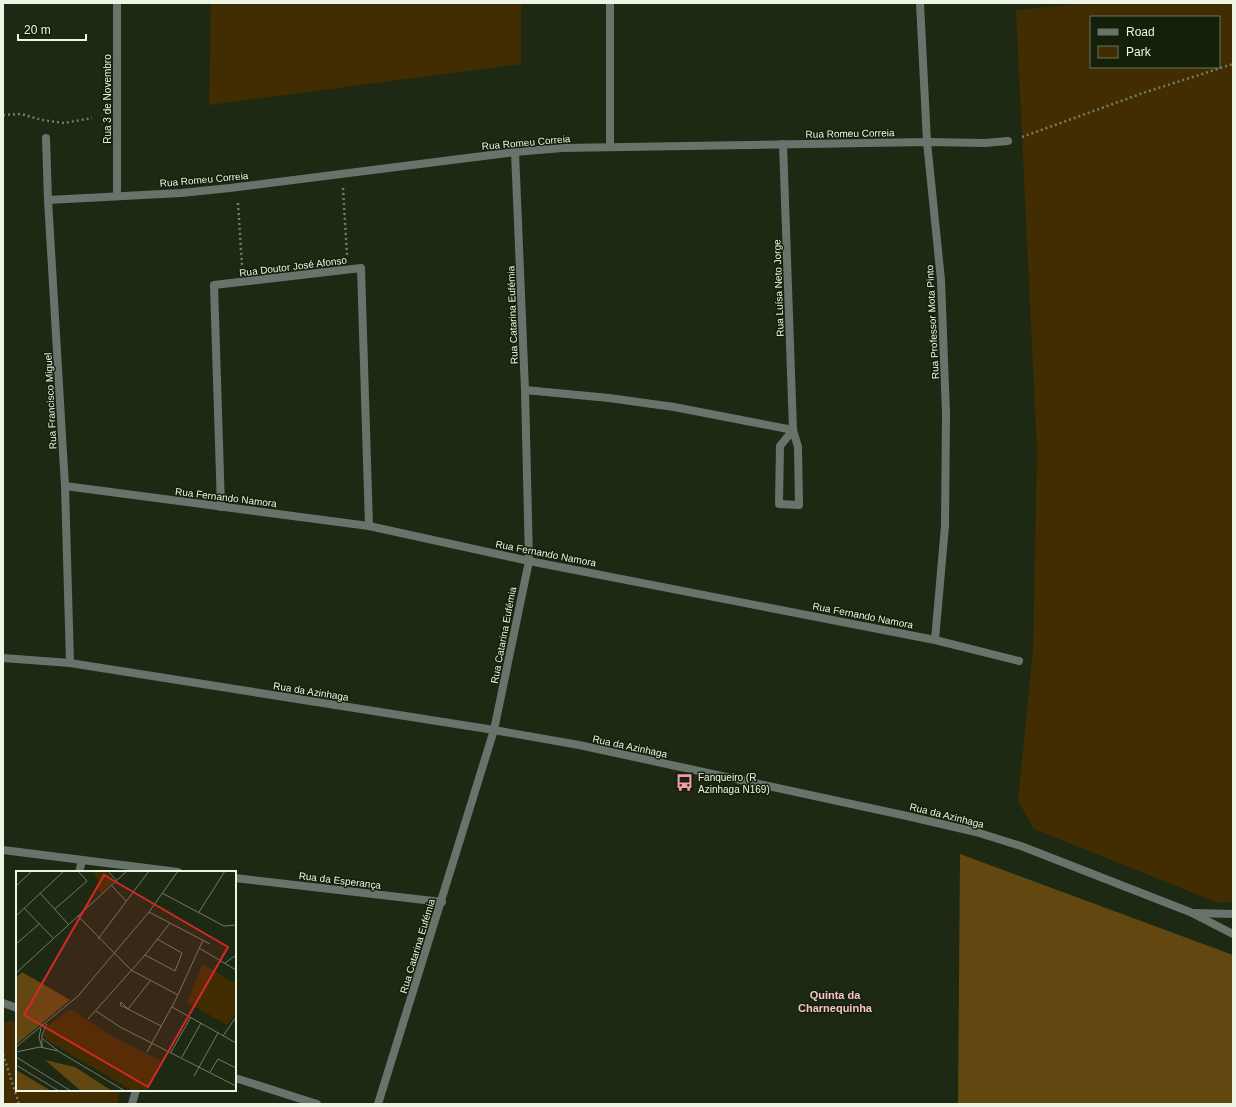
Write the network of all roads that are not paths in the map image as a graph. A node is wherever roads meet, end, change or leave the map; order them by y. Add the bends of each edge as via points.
1 (117, 3) edge
2 (610, 3) edge
3 (920, 3) edge
4 (46, 138) dead end
5 (1008, 141) road end
6 (927, 142) junction
7 (783, 144) junction
8 (610, 147) junction
9 (515, 152) junction
10 (117, 196) junction
11 (48, 200) junction
12 (525, 390) junction
13 (793, 430) junction
14 (65, 486) junction
15 (221, 507) junction
16 (369, 526) junction
17 (529, 561) junction
18 (935, 640) junction
19 (3, 658) edge
20 (1019, 661) dead end
21 (70, 663) junction
22 (494, 730) junction
23 (3, 850) edge
24 (82, 861) junction
25 (79, 871) edge
26 (169, 871) edge
27 (236, 878) edge
28 (442, 902) junction
29 (1190, 912) junction
30 (1233, 914) edge
31 (1233, 934) edge
32 (3, 1003) edge
33 (16, 1008) edge
34 (236, 1078) edge
35 (136, 1091) edge
36 (132, 1104) edge
37 (317, 1104) edge
38 (378, 1104) edge

1 - 10 street, Rua 3 de Novembro
2 - 8 street
3 - 6 street, Rua Professor Mota Pinto
4 - 11 street, Rua Francisco Miguel
5 - 6 street, Rua Romeu Correia
6 - 7 street, Rua Romeu Correia
6 - 18 street, Rua Professor Mota Pinto via 941,280 946,414 945,526
7 - 8 street, Rua Romeu Correia
7 - 13 street, Rua Luísa Neto Jorge
8 - 9 street, Rua Romeu Correia
9 - 10 street, Rua Romeu Correia via 237,187
9 - 12 street, Rua Catarina Eufémia
10 - 11 street, Rua Romeu Correia
11 - 14 street, Rua Francisco Miguel
12 - 13 street via 667,406
12 - 17 street, Rua Catarina Eufémia
13 - 13 street, Rua Luísa Neto Jorge via 798,447 799,505 779,504 780,446
14 - 15 street, Rua Fernando Namora
14 - 21 street, Rua Francisco Miguel
15 - 16 street, Rua Fernando Namora
15 - 16 street, Rua Doutor José Afonso via 214,286 361,268
16 - 17 street, Rua Fernando Namora
17 - 18 street, Rua Fernando Namora
17 - 22 street, Rua Catarina Eufémia
18 - 20 street, Rua Fernando Namora
19 - 21 street, Rua da Azinhaga
21 - 22 street, Rua da Azinhaga
22 - 28 street, Rua Catarina Eufémia
22 - 29 street, Rua da Azinhaga via 617,753 976,832 1021,846
23 - 24 street
24 - 25 street
24 - 26 street
27 - 28 street, Rua da Esperança
28 - 38 street, Rua Catarina Eufémia
29 - 30 street
29 - 31 street, Rua da Azinhaga
32 - 33 street
34 - 37 street
35 - 36 street

